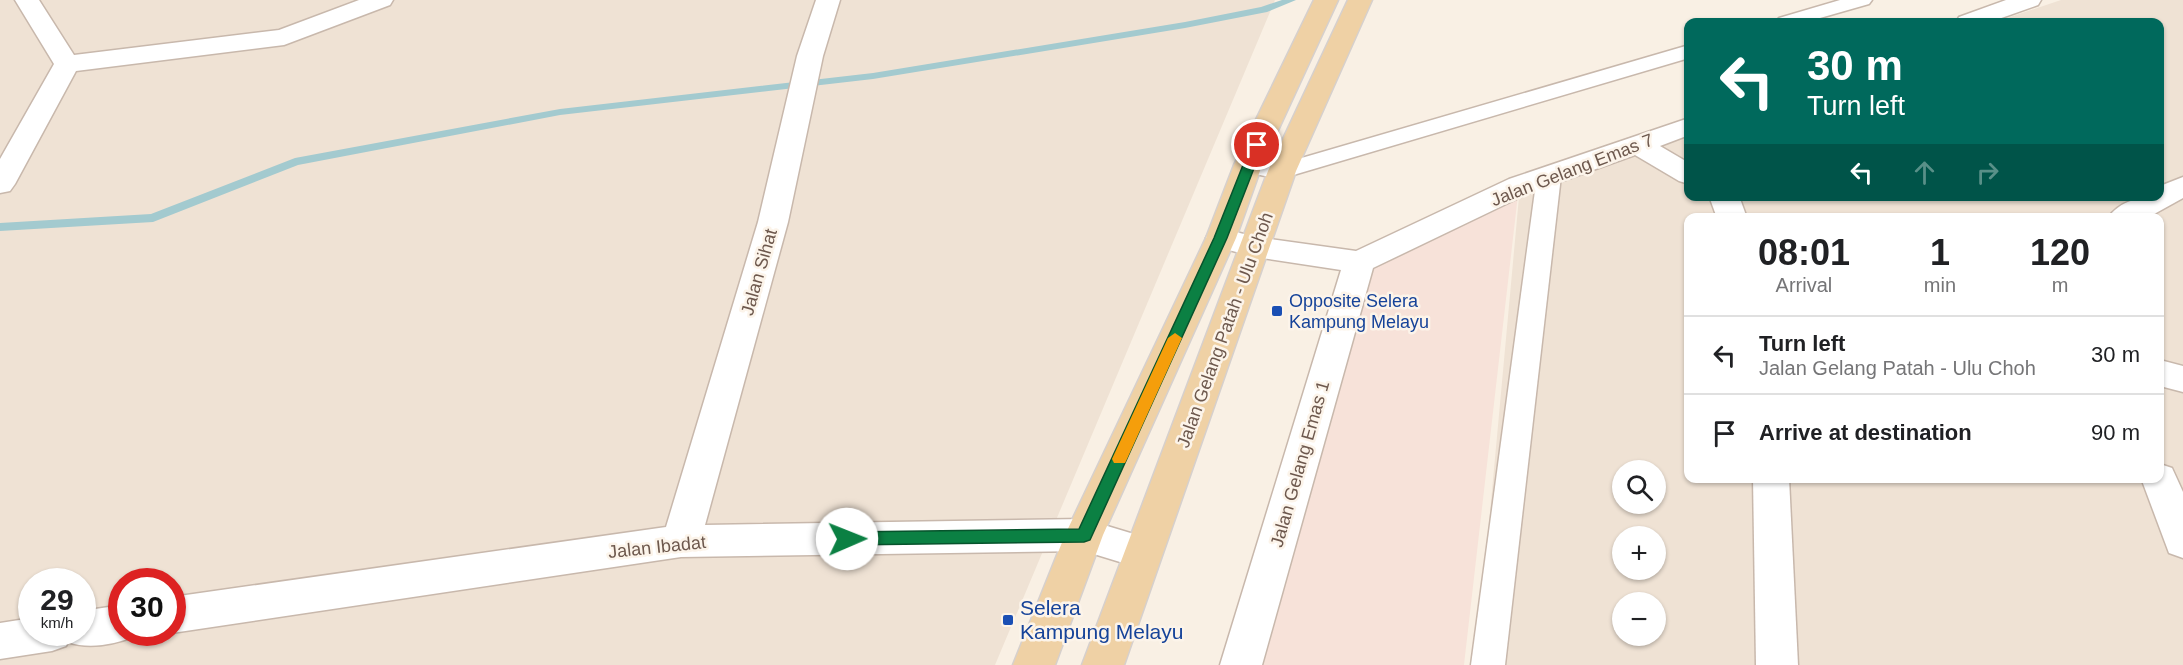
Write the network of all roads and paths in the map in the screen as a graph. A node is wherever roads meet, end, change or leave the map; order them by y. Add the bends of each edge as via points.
1 (27, 0) edge
2 (381, 0) edge
3 (828, 0) edge
4 (1326, 0) edge
5 (1360, 0) edge
6 (1862, 0) edge
7 (2029, 0) edge
8 (1800, 18) edge
9 (1979, 18) edge
10 (1684, 52) edge
11 (67, 64) junction
12 (1684, 128) edge
13 (1639, 145) junction
14 (1248, 165) junction
15 (1282, 171) junction
16 (1684, 172) edge
17 (1549, 176) junction
18 (0, 184) edge
19 (2183, 186) edge
20 (2164, 196) edge
21 (2154, 201) edge
22 (2158, 201) edge
23 (2132, 213) edge
24 (2183, 216) edge
25 (1221, 238) junction
26 (1255, 247) junction
27 (1359, 262) junction
28 (2164, 374) edge
29 (2183, 379) edge
30 (1771, 483) edge
31 (2161, 483) edge
32 (1084, 535) junction
33 (681, 541) junction
34 (2183, 542) edge
35 (1143, 554) junction
36 (186, 613) edge
37 (18, 638) edge
38 (0, 640) edge
39 (1034, 665) edge
40 (1103, 665) edge
41 (1241, 665) edge
42 (1488, 665) edge
43 (1778, 665) edge

1 - 11 street
2 - 11 street via 284,38
3 - 33 street, Jalan Sihat via 810,56 773,222
4 - 14 main road, Jalan Gelang Patah - Ulu Choh
5 - 15 main road, Jalan Gelang Patah - Ulu Choh
6 - 8 lane
7 - 9 street
10 - 15 lane
11 - 18 street
12 - 13 street, Jalan Gelang Emas 7
13 - 16 street
13 - 17 street, Jalan Gelang Emas 7
14 - 15 lane
14 - 25 main road, Jalan Gelang Patah - Ulu Choh
15 - 26 main road, Jalan Gelang Patah - Ulu Choh
17 - 27 street, Jalan Gelang Emas 7 via 1519,186
17 - 42 lane
19 - 20 street
21 - 23 street
22 - 24 street
25 - 26 street
25 - 32 main road, Jalan Gelang Patah - Ulu Choh
26 - 27 street
26 - 35 main road, Jalan Gelang Patah - Ulu Choh
27 - 41 street, Jalan Gelang Emas 1
28 - 29 street
30 - 43 street
31 - 34 street
32 - 33 street, Jalan Ibadat
32 - 35 street, Jalan Ibadat
32 - 39 main road, Jalan Gelang Patah - Ulu Choh
33 - 36 street, Jalan Ibadat
35 - 40 main road, Jalan Gelang Patah - Ulu Choh
37 - 38 street

